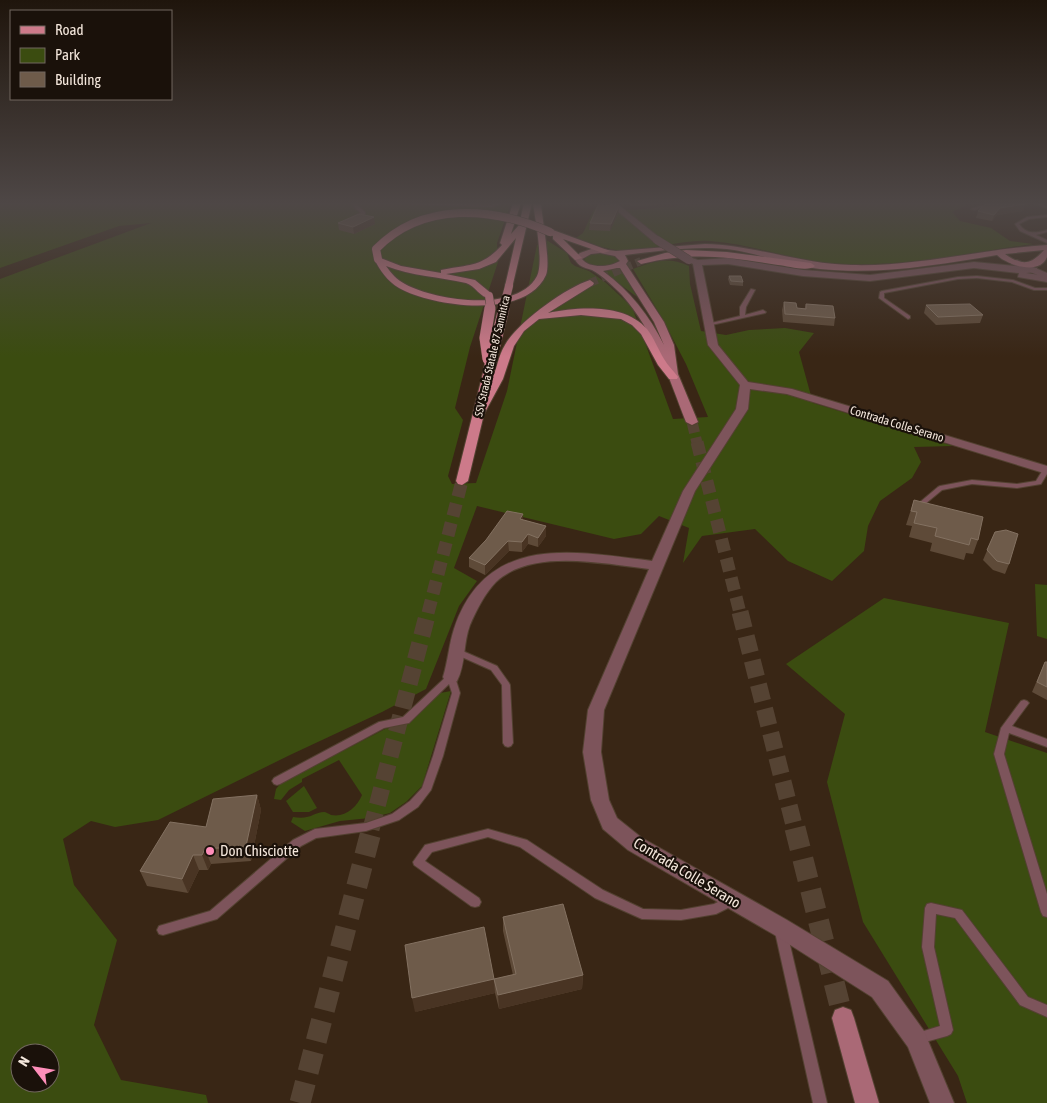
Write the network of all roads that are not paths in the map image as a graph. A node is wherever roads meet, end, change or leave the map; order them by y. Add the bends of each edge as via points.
1 (377, 254) edge
2 (496, 254) edge
3 (516, 254) edge
4 (541, 254) edge
5 (574, 254) edge
6 (583, 254) edge
7 (619, 254) edge
8 (646, 254) edge
9 (668, 254) edge
10 (682, 254) edge
11 (730, 254) edge
12 (761, 254) edge
13 (1011, 254) edge
14 (1034, 254) edge
15 (1044, 254) edge
16 (578, 258) junction
17 (1008, 258) junction
18 (378, 260) junction
19 (1040, 260) junction
20 (641, 261) tunnel mouth
21 (693, 261) junction
22 (623, 263) junction
23 (811, 266) junction
24 (594, 268) junction
25 (1004, 269) junction
26 (1034, 270) junction
27 (1047, 270) edge
28 (430, 273) junction
29 (1047, 277) edge
30 (590, 283) tunnel mouth
31 (1047, 289) edge
32 (753, 290) dead end
33 (763, 312) dead end
34 (742, 317) junction
35 (908, 317) dead end
36 (535, 318) junction
37 (708, 325) junction
38 (489, 369) junction
39 (673, 377) junction
40 (745, 385) junction
41 (478, 414) junction
42 (692, 422) tunnel mouth
43 (1046, 469) edge
44 (462, 481) tunnel mouth
45 (917, 508) edge
46 (658, 566) junction
47 (458, 652) junction
48 (450, 677) junction
49 (1024, 703) dead end
50 (1006, 728) junction
51 (1047, 743) edge
52 (508, 744) dead end
53 (277, 781) dead end
54 (732, 900) junction
55 (475, 902) dead end
56 (1047, 912) edge
57 (780, 928) junction
58 (164, 930) dead end
59 (1047, 1011) edge
60 (843, 1018) tunnel mouth
61 (916, 1039) junction
62 (820, 1103) edge
63 (868, 1103) edge
64 (942, 1103) edge

1 - 18 main road, bridge
2 - 28 main road via 476,267
3 - 38 main road, SSV Strada Statale 87 Sannitica, bridge
4 - 18 main road via 543,273 537,285 519,297 502,301 450,300 405,288 394,281
5 - 16 main road
6 - 16 main road
7 - 22 main road via 623,257
8 - 22 main road
9 - 20 main road
10 - 21 street, bridge
11 - 23 main road
12 - 23 main road
13 - 17 main road
14 - 19 main road
15 - 19 main road
16 - 24 main road via 583,265
17 - 19 main road via 1030,263
17 - 23 main road via 965,258 879,268
17 - 26 street
18 - 28 main road via 399,268
19 - 27 street
21 - 25 street via 728,261 803,273 870,278 974,265
21 - 37 street
22 - 24 main road via 610,268
22 - 39 main road via 659,322 669,345
24 - 39 main road via 622,290 638,309
25 - 26 street
25 - 29 street via 1024,276
26 - 29 street
28 - 38 main road, bridge via 472,282 488,296 491,313 486,338
30 - 36 main road
31 - 35 lane via 978,277 882,292 881,298
32 - 34 lane
33 - 34 lane
34 - 37 lane
36 - 39 main road via 574,311 626,318 644,331 660,365
36 - 41 main road via 509,346 498,380
37 - 40 street via 713,345
38 - 41 main road, SSV Strada Statale 87 Sannitica
39 - 42 main road
40 - 43 street, Contrada Colle Serano via 788,391
40 - 46 street, Contrada Colle Serano via 742,409 689,491
41 - 44 main road, SSV Strada Statale 87 Sannitica
43 - 45 lane via 1039,483 1017,486 972,482 940,488
46 - 47 street via 592,558 543,558 516,563 492,578 479,596 462,627
46 - 54 street, Contrada Colle Serano via 596,710 592,752 600,800 610,823 635,844
47 - 48 street
47 - 52 lane via 494,668 506,686
48 - 53 lane via 406,720 382,725
48 - 58 lane via 456,693 426,790 414,804 395,817 366,827 315,834 297,843 213,916
49 - 50 lane
50 - 51 lane
50 - 56 lane via 999,754
54 - 55 lane via 716,909 682,915 642,914 599,894 523,843 488,833 429,848 418,862
54 - 57 street, Contrada Colle Serano
57 - 61 street, Contrada Colle Serano via 880,989
57 - 62 lane
59 - 61 lane via 1024,1001 958,914 931,908 928,947 947,1030
60 - 63 main road
61 - 64 street, Contrada Colle Serano

